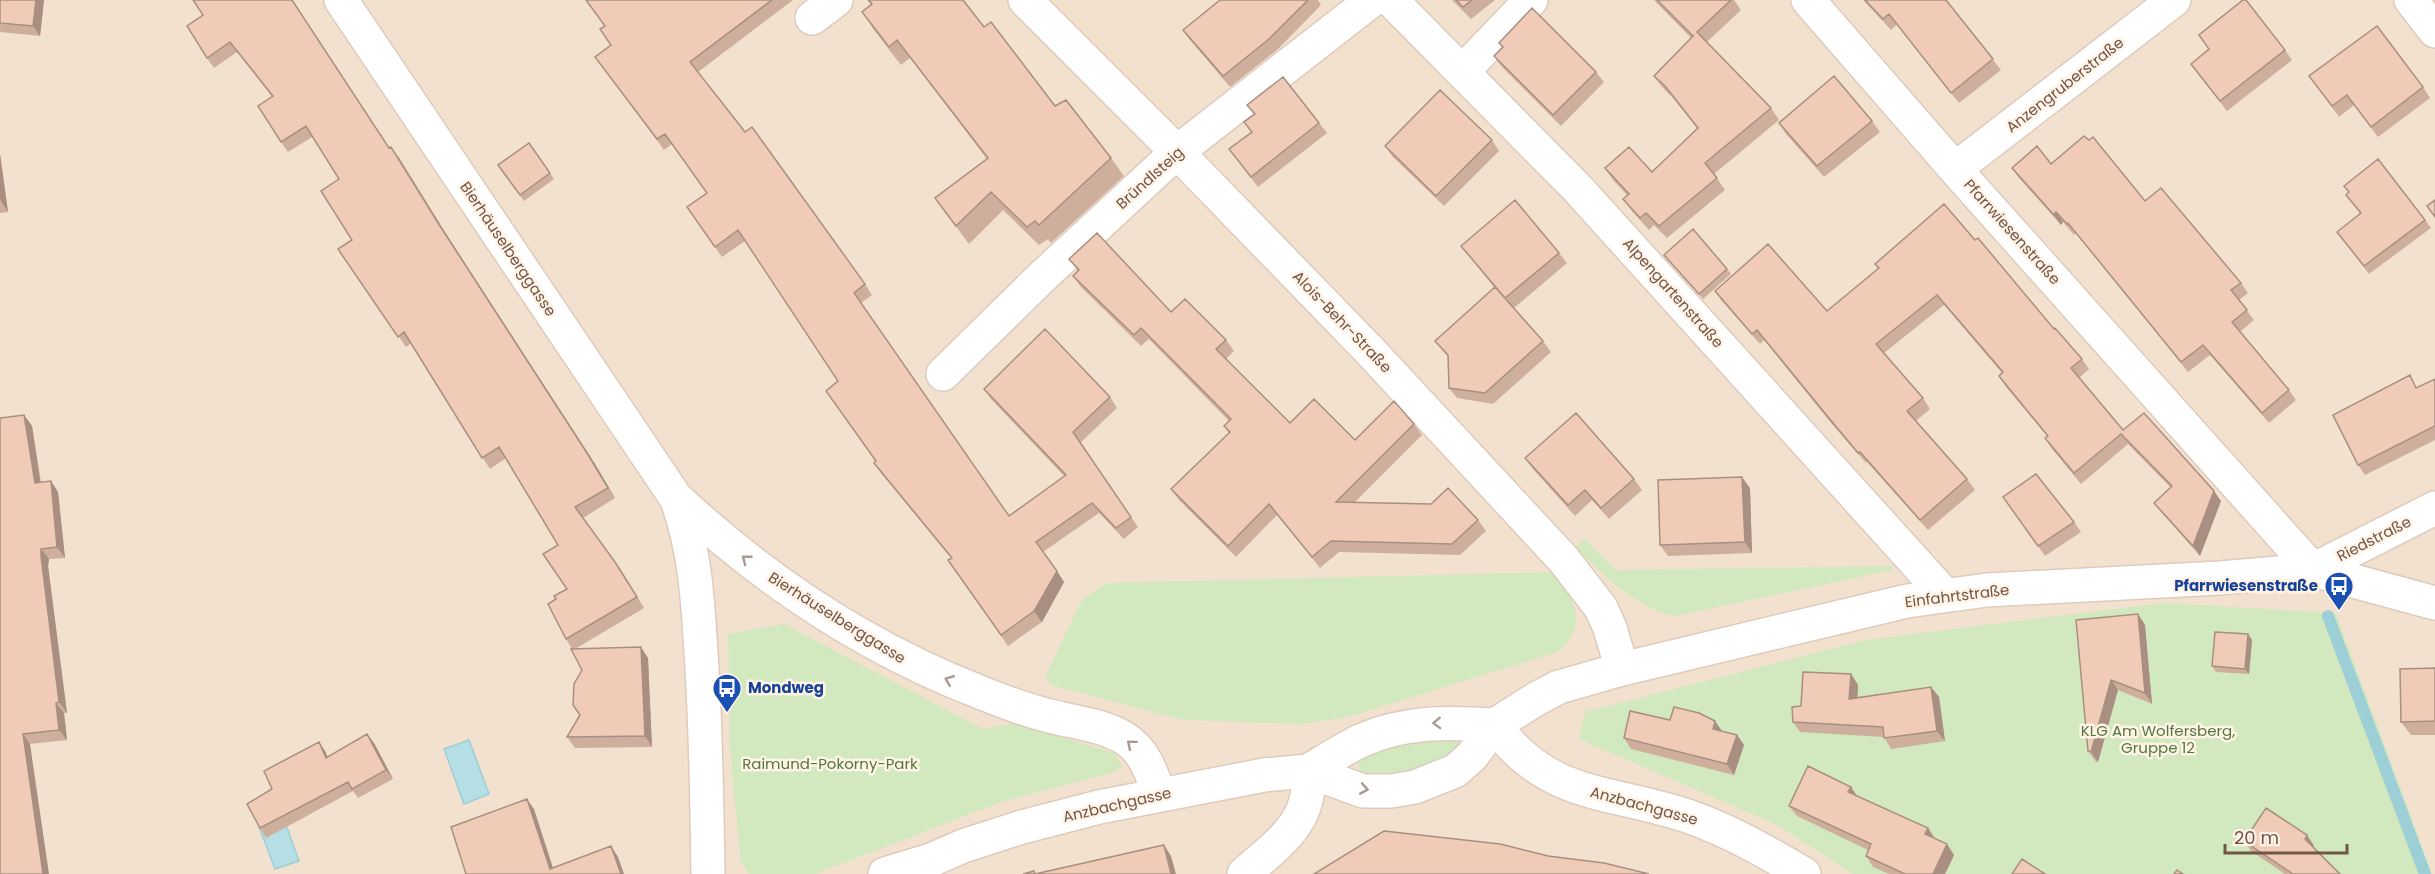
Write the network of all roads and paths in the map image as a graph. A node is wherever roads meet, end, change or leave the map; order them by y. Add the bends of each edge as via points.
1 (341, 0) edge
2 (1025, 0) edge
3 (1372, 0) edge
4 (1391, 0) edge
5 (1531, 0) edge
6 (1808, 0) edge
7 (2174, 0) edge
8 (2411, 0) edge
9 (2435, 31) edge
10 (1463, 72) junction
11 (1177, 152) junction
12 (1955, 169) junction
13 (943, 374) dead end
14 (676, 498) junction
15 (2435, 508) edge
16 (2313, 570) junction
17 (1945, 595) junction
18 (2435, 603) edge
19 (1622, 669) junction
20 (1496, 725) junction
21 (1308, 771) junction
22 (1160, 794) junction
23 (920, 867) edge
24 (708, 874) edge
25 (885, 874) edge
26 (1244, 874) edge
27 (1804, 874) edge

1 - 14 street, Bierhäuselberggasse
2 - 11 street, Alois-Behr-Straße
3 - 11 street, Bründlsteig
4 - 10 street, Alpengartenstraße
5 - 10 street
6 - 12 street, Pfarrwiesenstraße
7 - 12 street, Anzengruberstraße
8 - 9 street
10 - 17 street, Alpengartenstraße via 1578,189
11 - 13 street, Bründlsteig
11 - 19 street, Alois-Behr-Straße via 1372,353 1564,560 1601,608
12 - 16 street, Pfarrwiesenstraße
22 -> 14 street, Bierhäuselberggasse via 1148,764 1124,738 1109,730 1024,709 908,662 859,635 745,559
14 - 24 street, Bierhäuselberggasse via 690,542 697,590 705,714
15 - 16 street, Riedstraße
16 - 17 street, Einfahrtstraße
16 - 18 street, Einfahrtstraße
17 - 19 street, Einfahrtstraße
19 - 20 street, Einfahrtstraße via 1559,687
20 -> 21 street, Anzbachgasse via 1411,724 1359,742
21 -> 20 street, Anzbachgasse via 1363,791 1415,787 1455,771
20 - 27 street, Anzbachgasse via 1522,757 1559,781 1692,817
21 - 22 street, Anzbachgasse
21 - 26 street via 1307,796 1299,818 1281,841
22 - 23 street, Anzbachgasse via 1022,827 963,846
23 - 25 street, Anzbachgasse

